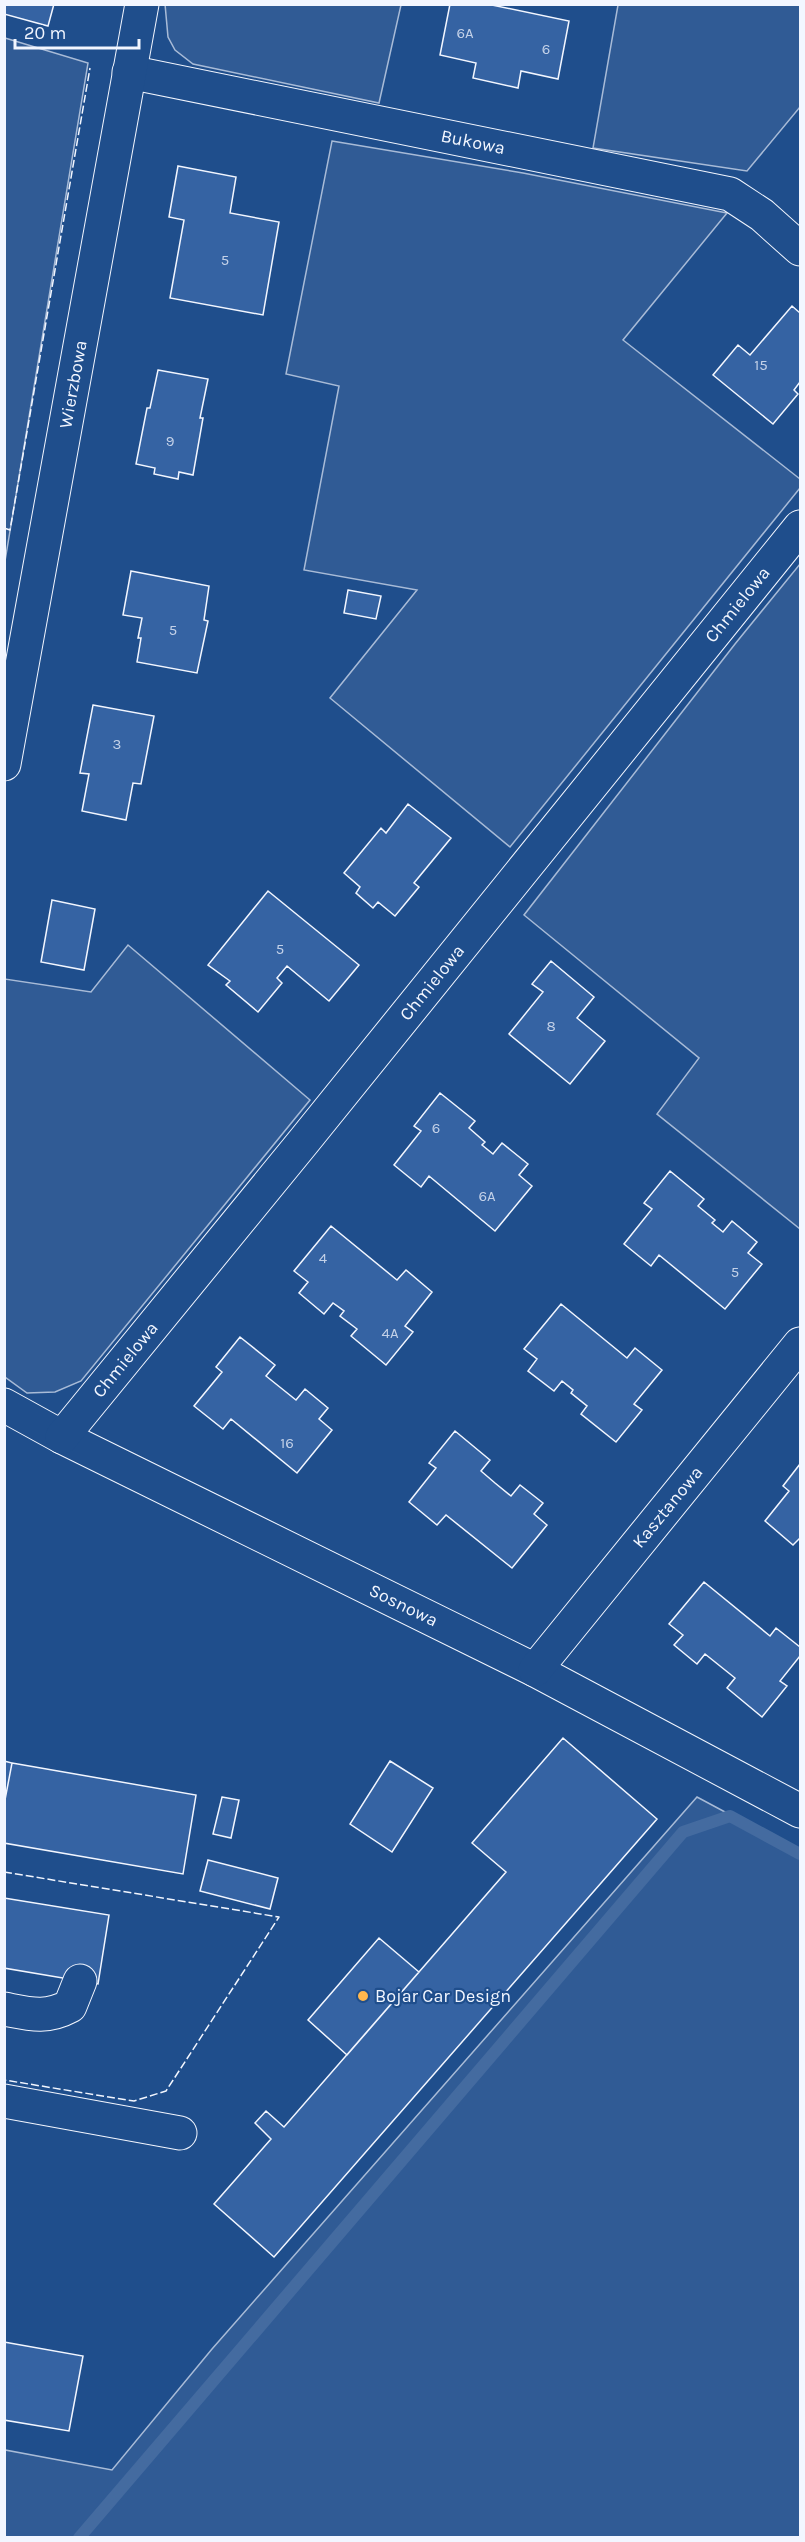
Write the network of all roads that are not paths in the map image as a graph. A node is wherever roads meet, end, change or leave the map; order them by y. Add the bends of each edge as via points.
1 (142, 4) edge
2 (129, 72) junction
3 (801, 249) edge
4 (801, 527) edge
5 (4, 764) edge
6 (801, 1344) edge
7 (4, 1405) edge
8 (62, 1437) junction
9 (535, 1670) junction
10 (801, 1811) edge
11 (80, 1981) dead end
12 (4, 2009) edge
13 (4, 2101) edge
14 (180, 2133) dead end

1 - 2 street, Wierzbowa
2 - 3 street, Bukowa via 730,194
2 - 5 street, Wierzbowa
4 - 8 street, Chmielowa
6 - 9 street, Kasztanowa
7 - 8 street, Sosnowa
8 - 9 street, Sosnowa
9 - 10 street, Sosnowa
11 - 12 street via 70,2006 55,2014
13 - 14 street

